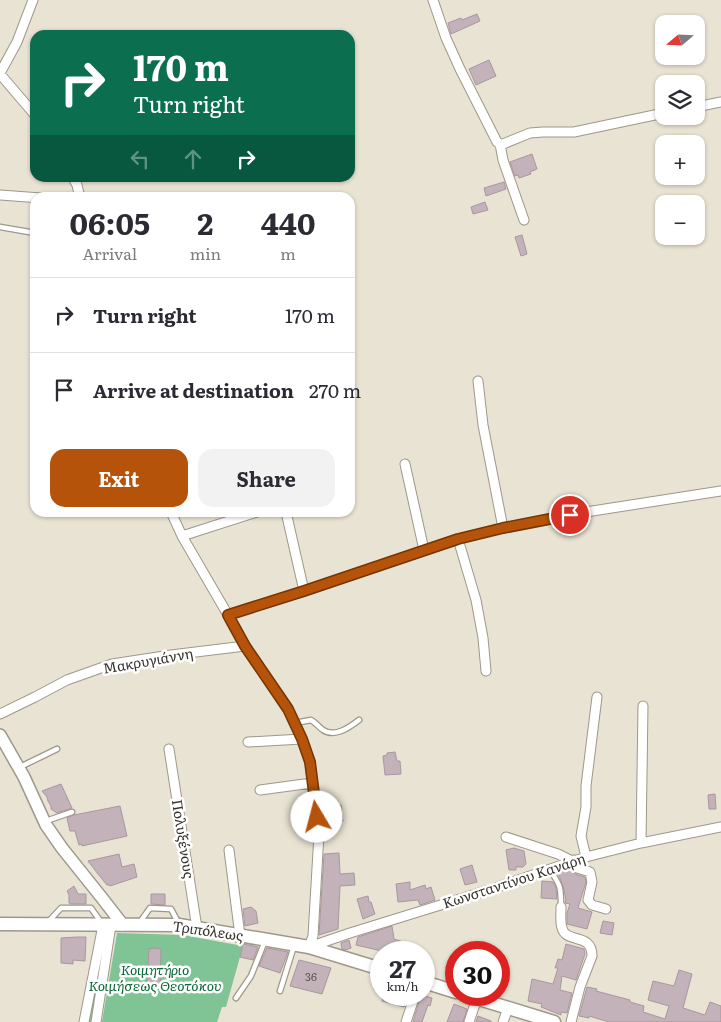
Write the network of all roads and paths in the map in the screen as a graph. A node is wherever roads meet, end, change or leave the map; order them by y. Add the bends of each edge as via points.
1 (33, 0) edge
2 (433, 0) edge
3 (0, 73) edge
4 (30, 102) edge
5 (721, 102) edge
6 (705, 105) edge
7 (655, 115) edge
8 (500, 144) junction
9 (0, 195) edge
10 (30, 197) edge
11 (524, 220) dead end
12 (0, 227) edge
13 (30, 232) edge
14 (478, 381) dead end
15 (405, 464) dead end
16 (721, 491) edge
17 (173, 517) edge
18 (241, 517) edge
19 (287, 517) edge
20 (503, 528) junction
21 (182, 536) junction
22 (458, 539) junction
23 (424, 550) junction
24 (304, 591) junction
25 (228, 615) junction
26 (245, 646) junction
27 (486, 671) dead end
28 (597, 696) dead end
29 (643, 706) dead end
30 (0, 714) edge
31 (359, 720) dead end
32 (295, 723) junction
33 (0, 735) edge
34 (302, 739) junction
35 (248, 742) dead end
36 (57, 749) dead end
37 (169, 749) dead end
38 (18, 768) junction
39 (312, 783) junction
40 (260, 790) dead end
41 (72, 812) dead end
42 (44, 821) junction
43 (721, 827) edge
44 (506, 838) dead end
45 (641, 843) junction
46 (229, 850) dead end
47 (586, 857) junction
48 (573, 861) junction
49 (549, 869) junction
50 (102, 898) junction
51 (561, 907) joint
52 (91, 908) junction
53 (606, 909) dead end
54 (0, 924) edge
55 (46, 924) junction
56 (112, 925) junction
57 (197, 928) junction
58 (240, 936) junction
59 (265, 940) junction
60 (294, 945) junction
61 (309, 947) junction
62 (370, 966) edge
63 (280, 991) dead end
64 (236, 998) dead end
65 (412, 1006) edge
66 (470, 1006) edge
67 (501, 1006) edge
68 (508, 1008) junction
69 (84, 1022) edge
70 (96, 1022) edge
71 (406, 1022) edge
72 (469, 1022) edge
73 (503, 1022) edge
74 (554, 1022) edge
75 (571, 1022) edge

1 - 3 street via 17,42
2 - 8 street via 460,70
3 - 4 street
5 - 6 street
7 - 8 street via 574,132 530,134
8 - 11 street
9 - 10 street
12 - 13 lane
14 - 20 street
15 - 23 street
16 - 20 street
17 - 21 street
18 - 21 street
19 - 24 street
20 - 22 street
21 - 25 street
22 - 23 street
22 - 27 street via 476,600 484,638
23 - 24 street
24 - 25 street
25 - 26 street
26 - 30 street, Μακρυγιάννη via 112,664 67,680
26 - 32 street
28 - 47 street via 581,836
29 - 45 street
31 - 32 lane via 335,733 324,731 311,720
32 - 34 street
33 - 38 street
34 - 35 street
34 - 39 street via 310,762
36 - 38 lane
37 - 57 street, Πολυξένους
38 - 42 street
39 - 40 street
39 - 61 street via 320,834 313,936
41 - 42 lane
42 - 50 street
43 - 45 street, Κωνσταντίνου Κανάρη
44 - 48 street
45 - 47 street, Κωνσταντίνου Κανάρη
46 - 58 street
47 - 48 street, Κωνσταντίνου Κανάρη
48 - 49 street, Κωνσταντίνου Κανάρη
48 - 53 street via 576,868 590,872 592,882 588,900 592,905
49 - 51 lane via 561,890
49 - 61 street, Κωνσταντίνου Κανάρη
50 - 52 lane
50 - 56 street
51 - 75 street via 562,929 567,936 584,941 592,951
52 - 55 lane via 61,908
52 - 56 lane
54 - 55 main road, Τριπόλεως
55 - 56 main road, Τριπόλεως
56 - 57 main road, Τριπόλεως
56 - 69 street
56 - 70 street
57 - 58 main road, Τριπόλεως
58 - 59 main road, Τριπόλεως
59 - 60 main road, Τριπόλεως
59 - 64 lane via 251,976
60 - 61 main road, Τριπόλεως
60 - 63 lane
61 - 62 main road, Τριπόλεως
65 - 71 street
66 - 72 street
67 - 68 main road
68 - 73 street
68 - 74 main road

